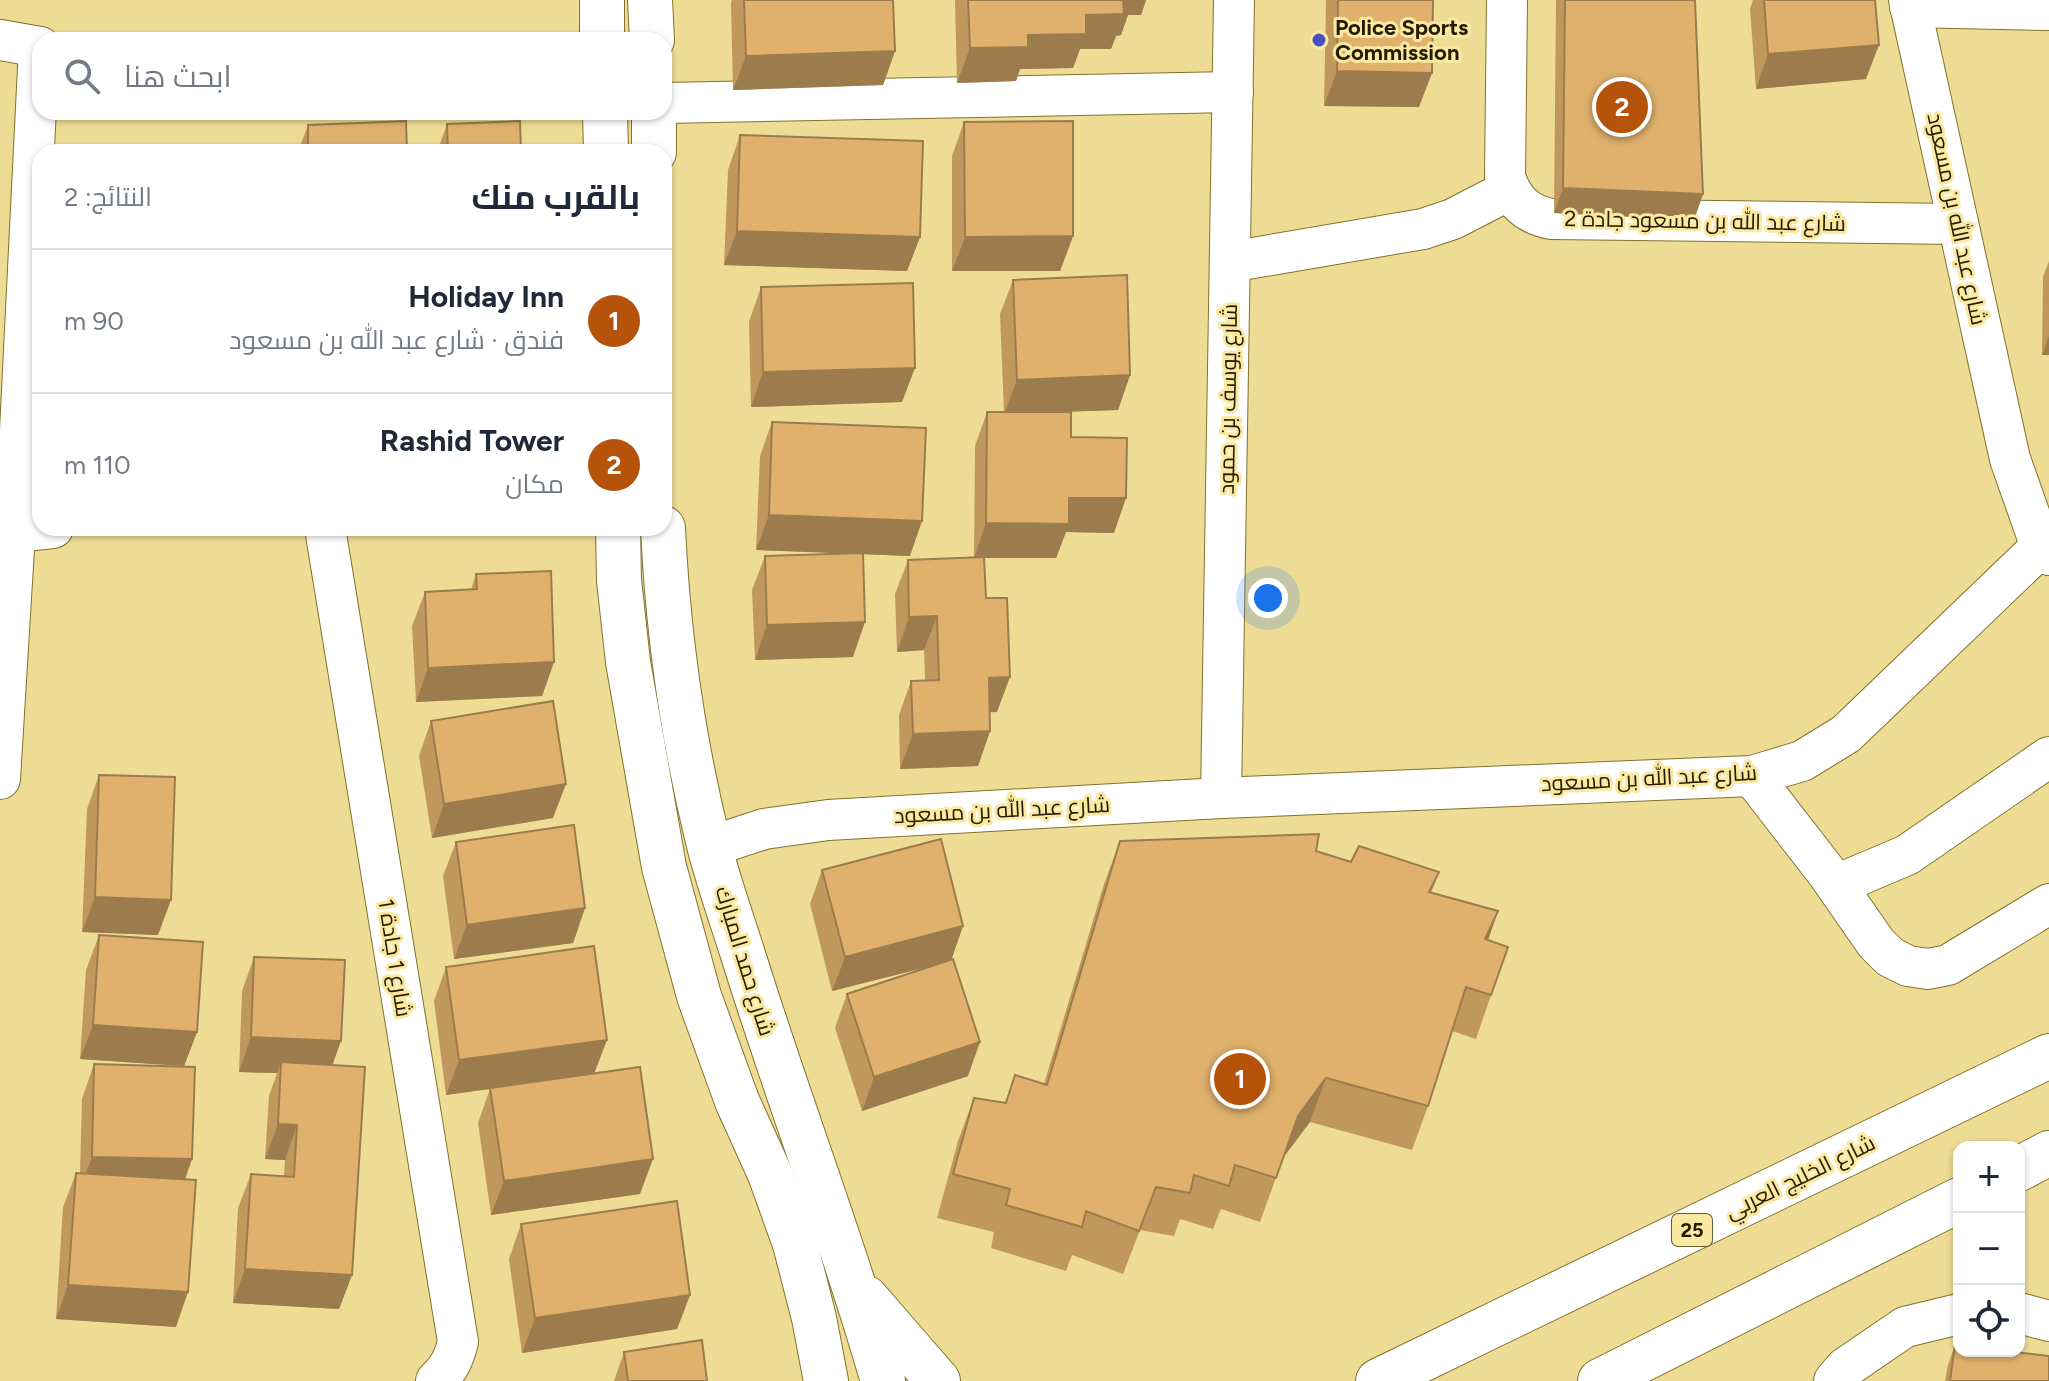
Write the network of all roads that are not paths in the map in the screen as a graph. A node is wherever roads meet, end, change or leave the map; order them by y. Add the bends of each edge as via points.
1 (602, 0) edge
2 (650, 0) edge
3 (1234, 0) edge
4 (1507, 0) edge
5 (1910, 4) edge
6 (2049, 10) edge
7 (602, 32) edge
8 (652, 32) edge
9 (0, 40) edge
10 (32, 46) edge
11 (1233, 92) junction
12 (672, 103) edge
13 (37, 120) edge
14 (605, 120) edge
15 (654, 120) edge
16 (37, 144) edge
17 (606, 144) edge
18 (654, 144) edge
19 (1509, 190) junction
20 (1958, 224) junction
21 (1230, 262) junction
22 (32, 274) edge
23 (23, 530) edge
24 (326, 536) edge
25 (618, 536) edge
26 (663, 536) edge
27 (2045, 551) edge
28 (2049, 757) edge
29 (1752, 776) junction
30 (0, 779) edge
31 (1221, 798) junction
32 (709, 847) junction
33 (1836, 885) junction
34 (2049, 904) edge
35 (2049, 1053) edge
36 (2049, 1153) edge
37 (2049, 1165) edge
38 (2025, 1166) edge
39 (2025, 1174) edge
40 (1953, 1203) edge
41 (856, 1286) junction
42 (2025, 1313) edge
43 (1953, 1315) edge
44 (814, 1318) junction
45 (2049, 1321) edge
46 (436, 1381) edge
47 (798, 1381) edge
48 (826, 1381) edge
49 (883, 1381) edge
50 (938, 1381) edge
51 (1378, 1381) edge
52 (1600, 1381) edge
53 (1834, 1381) edge

1 - 7 main road
2 - 8 main road
3 - 11 street, شارع يوسف بن حمود
4 - 19 street via 1504,166
5 - 6 street
5 - 20 street, شارع عبد الله بن مسعود
9 - 10 street
11 - 12 street
11 - 21 street, شارع يوسف بن حمود
13 - 16 street
14 - 17 main road
15 - 18 main road
19 - 20 street, شارع عبد الله بن مسعود جادة 2 via 1526,210 1551,219
19 - 21 street via 1423,229
20 - 27 street, شارع عبد الله بن مسعود via 2010,459
21 - 31 street, شارع يوسف بن حمود
22 - 23 street
23 - 30 street
24 - 46 street, شارع 1 جادة 1 via 458,1342
25 - 44 main road via 628,662 664,867 699,996 770,1174
26 - 32 main road, شارع حمد المبارك via 681,713
27 - 29 street, شارع عبد الله بن مسعود via 1846,734 1802,761
28 - 33 street via 1907,855
29 - 31 street, شارع عبد الله بن مسعود
29 - 33 street
31 - 32 street, شارع عبد الله بن مسعود via 828,820 764,829
32 - 41 main road, شارع حمد المبارك
33 - 34 street via 1890,957 1928,969 1948,965
35 - 51 main road, شارع الخليج العربي / 25
36 - 38 main road
37 - 39 main road
40 - 52 main road
41 - 49 main road, شارع حمد المبارك
41 - 50 main road
42 - 45 street
43 - 53 street via 1905,1327
44 - 47 main road
44 - 48 main road

